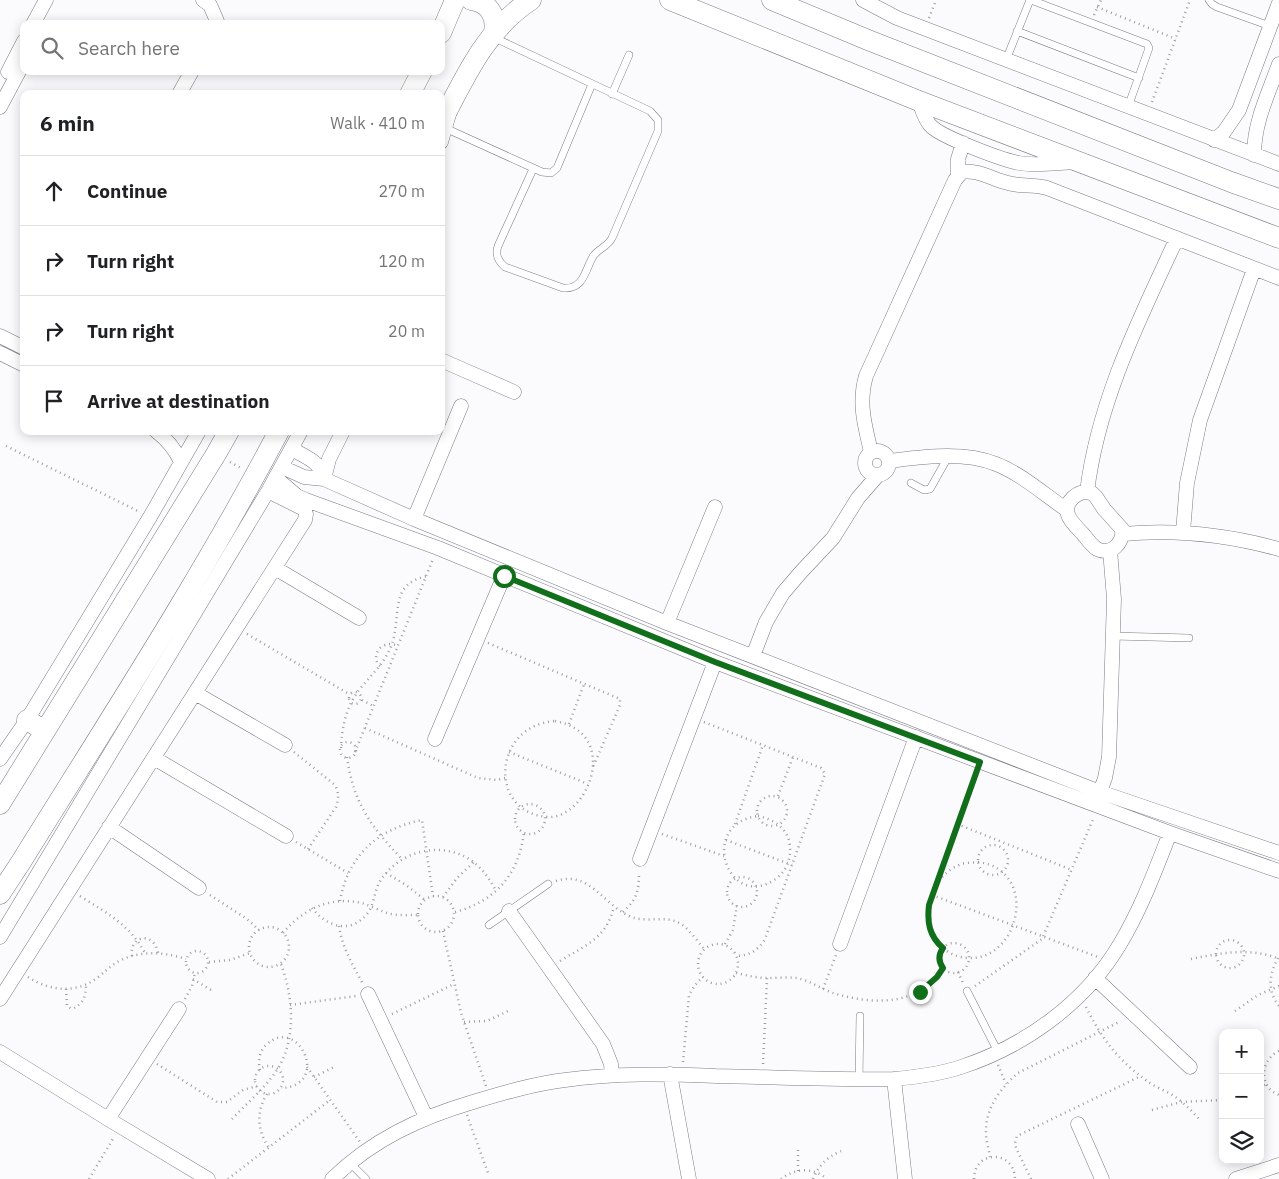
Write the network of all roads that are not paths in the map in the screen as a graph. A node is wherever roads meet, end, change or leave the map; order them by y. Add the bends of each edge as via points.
1 (46, 0) edge
2 (56, 0) edge
3 (203, 0) edge
4 (531, 0) edge
5 (670, 0) edge
6 (772, 0) edge
7 (863, 0) edge
8 (1030, 0) edge
9 (1209, 0) edge
10 (460, 1) edge
11 (1279, 3) edge
12 (35, 20) edge
13 (46, 20) edge
14 (217, 20) edge
15 (445, 26) edge
16 (1270, 26) junction
17 (1017, 31) junction
18 (492, 34) junction
19 (20, 48) edge
20 (629, 55) dead end
21 (1006, 60) junction
22 (1279, 64) edge
23 (20, 70) edge
24 (190, 75) edge
25 (420, 75) edge
26 (1138, 78) junction
27 (592, 84) junction
28 (0, 86) edge
29 (182, 90) edge
30 (412, 90) edge
31 (612, 94) junction
32 (919, 101) junction
33 (0, 107) edge
34 (1128, 107) junction
35 (445, 121) edge
36 (445, 127) edge
37 (1214, 140) junction
38 (964, 143) junction
39 (980, 150) junction
40 (1254, 155) junction
41 (1078, 161) junction
42 (1279, 164) edge
43 (533, 168) junction
44 (965, 173) junction
45 (1279, 199) edge
46 (1177, 238) junction
47 (1279, 238) edge
48 (1254, 268) junction
49 (1279, 278) edge
50 (0, 336) edge
51 (20, 346) edge
52 (0, 354) edge
53 (445, 362) edge
54 (20, 363) edge
55 (514, 392) dead end
56 (461, 406) dead end
57 (161, 435) edge
58 (197, 435) edge
59 (227, 435) edge
60 (277, 435) edge
61 (299, 435) edge
62 (341, 435) edge
63 (292, 449) junction
64 (948, 457) junction
65 (868, 458) junction
66 (181, 462) junction
67 (889, 462) junction
68 (279, 472) junction
69 (878, 475) junction
70 (324, 480) junction
71 (911, 483) dead end
72 (268, 491) junction
73 (1088, 492) junction
74 (858, 498) junction
75 (715, 507) dead end
76 (1067, 510) junction
77 (414, 519) junction
78 (1183, 532) junction
79 (1123, 534) junction
80 (1279, 549) edge
81 (1110, 550) junction
82 (275, 568) junction
83 (504, 576) junction
84 (190, 604) junction
85 (359, 618) dead end
86 (667, 623) junction
87 (1113, 636) junction
88 (1189, 638) dead end
89 (753, 656) junction
90 (715, 662) junction
91 (195, 692) junction
92 (27, 720) junction
93 (45, 731) junction
94 (916, 738) junction
95 (435, 739) dead end
96 (285, 745) road end
97 (154, 758) junction
98 (0, 759) edge
99 (1100, 792) junction
100 (0, 804) edge
101 (110, 827) junction
102 (1170, 833) junction
103 (286, 836) road end
104 (1279, 853) edge
105 (640, 859) road end
106 (21, 862) junction
107 (1279, 870) edge
108 (0, 882) edge
109 (548, 884) road end
110 (199, 888) road end
111 (0, 894) edge
112 (509, 911) junction
113 (489, 925) dead end
114 (0, 937) edge
115 (840, 944) road end
116 (1095, 978) junction
117 (967, 991) road end
118 (368, 994) road end
119 (0, 999) edge
120 (178, 1009) road end
121 (860, 1016) dead end
122 (0, 1052) edge
123 (996, 1054) junction
124 (1190, 1067) dead end
125 (676, 1074) junction
126 (612, 1075) junction
127 (894, 1079) junction
128 (859, 1080) junction
129 (426, 1117) junction
130 (108, 1119) junction
131 (1078, 1124) dead end
132 (349, 1162) junction
133 (1279, 1165) edge
134 (208, 1179) edge
135 (332, 1179) edge
136 (366, 1179) edge
137 (689, 1179) edge
138 (905, 1179) edge
139 (1102, 1179) edge
140 (1236, 1179) edge

1 - 12 street
2 - 13 street
3 - 14 street via 210,5
4 - 18 main road
5 - 32 main road
6 - 45 main road
7 - 21 street via 897,18
8 - 17 lane
8 - 26 lane via 1147,44 1149,48
9 - 16 lane via 1217,8
10 - 15 main road
10 - 18 main road via 482,3 492,12
11 - 16 street
16 - 37 street via 1239,110 1224,132
17 - 21 lane
17 - 26 lane
18 - 27 lane
18 - 35 main road via 453,100
19 - 28 street
20 - 31 lane
21 - 34 street
22 - 40 street via 1259,117
23 - 33 street
24 - 29 street
25 - 30 main road
26 - 34 lane
27 - 31 lane
27 - 43 lane via 557,168 546,174
31 - 43 lane via 654,115 658,120 658,131 612,238 595,254 580,282 572,288 563,288 505,267 497,256 498,246
32 - 38 street via 926,120 936,131
32 - 41 main road
34 - 37 street
36 - 43 lane
37 - 40 street
38 - 39 street
38 - 44 street via 958,159
39 - 41 street via 1019,163
39 - 44 street
40 - 42 street
41 - 47 main road
44 - 46 street via 1047,188
44 - 65 street via 866,376 862,410
46 - 48 street
46 - 73 street via 1114,382 1094,450
48 - 49 street
48 - 78 street via 1200,420 1190,458
50 - 51 street
52 - 54 street
53 - 55 street
56 - 77 street
57 - 66 street via 176,451
58 - 66 street
59 - 93 main road
60 - 84 main road
61 - 63 street
62 - 70 street
63 - 68 street
63 - 70 street via 316,463
64 - 67 street
64 - 71 lane via 930,489 924,490
64 - 76 street via 997,464
65 - 67 street via 880,451
65 - 69 street via 869,472
65 - 74 street
66 - 92 street
67 - 69 street via 886,470
68 - 70 street
68 - 72 street
68 - 83 street via 293,493 306,500
69 - 74 street
70 - 77 street
72 - 82 street via 306,514
72 - 84 street
73 - 76 street via 1071,499
73 - 79 street via 1119,524
74 - 89 street via 833,538 783,594 766,622
75 - 86 street
76 - 81 street via 1070,519 1095,547
77 - 86 street
78 - 79 street
78 - 80 street
79 - 81 street via 1119,544
81 - 87 street via 1114,591
82 - 85 street
82 - 91 street
83 - 90 street
83 - 95 street
84 - 106 main road
84 - 114 street
86 - 89 street
87 - 88 lane
87 - 99 street via 1108,758
89 - 99 street
90 - 94 street
90 - 105 street
91 - 96 street
91 - 97 street
92 - 93 main road
92 - 98 street
93 - 100 main road
94 - 102 street
94 - 115 street
97 - 101 street
97 - 103 street
99 - 104 street
101 - 110 street
101 - 119 street
102 - 107 street
102 - 116 street via 1139,909 1120,945
106 - 108 main road
106 - 111 main road
109 - 112 lane
112 - 113 lane
112 - 126 street via 603,1044 610,1059
116 - 123 street via 1067,1008
116 - 124 street
117 - 123 lane
118 - 129 street
120 - 130 street
121 - 128 lane
122 - 130 street
123 - 127 street via 960,1068
125 - 126 street
125 - 128 street
125 - 137 street
126 - 129 street via 512,1090
127 - 128 street
127 - 138 street
129 - 132 street via 394,1132
130 - 134 street
131 - 139 street
132 - 135 street
132 - 136 lane
133 - 140 street

